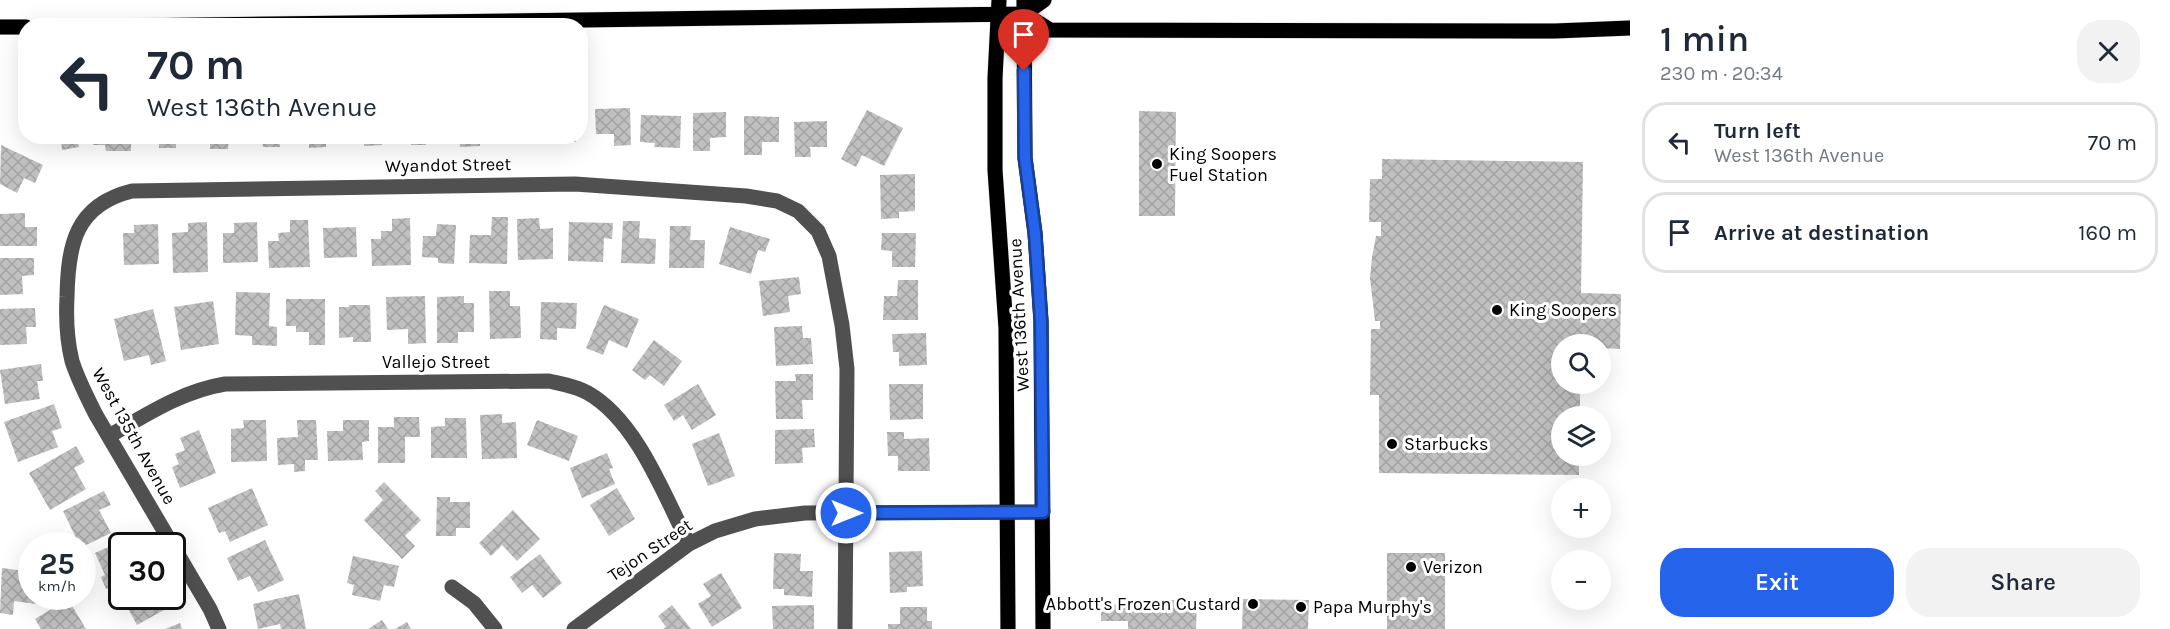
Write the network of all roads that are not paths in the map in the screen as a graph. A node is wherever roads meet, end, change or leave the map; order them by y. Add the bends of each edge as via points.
1 (1044, 0) edge
2 (998, 7) edge
3 (1024, 7) edge
4 (494, 18) edge
5 (0, 27) edge
6 (18, 27) edge
7 (1630, 28) edge
8 (87, 215) joint
9 (109, 436) junction
10 (1007, 512) junction
11 (1043, 512) junction
12 (846, 513) junction
13 (689, 544) junction
14 (452, 587) dead end
15 (219, 629) edge
16 (495, 629) edge
17 (574, 629) edge
18 (845, 629) edge
19 (1008, 629) edge
20 (1043, 629) edge

1 - 3 main road
2 - 3 main road
2 - 4 main road
2 - 10 main road, West 136th Avenue via 996,170 1006,328
3 - 7 main road via 1050,30
3 - 11 main road, West 136th Avenue via 1025,158 1041,321
5 - 6 main road
8 - 9 street, West 135th Avenue via 69,258 69,345 80,384
8 - 12 street, Wyandot Street via 108,198 152,189 540,184 662,189 777,201 809,220 829,256 847,369
9 - 13 street, Vallejo Street via 166,403 225,384 549,381 589,393 620,419 640,448
9 - 15 street, West 135th Avenue
10 - 11 street, Tejon Street
10 - 12 street, Tejon Street
10 - 19 main road, West 136th Avenue
11 - 20 main road, West 136th Avenue
12 - 13 street, Tejon Street via 755,519
12 - 18 street
13 - 17 street, Tejon Street
14 - 16 street via 474,603

